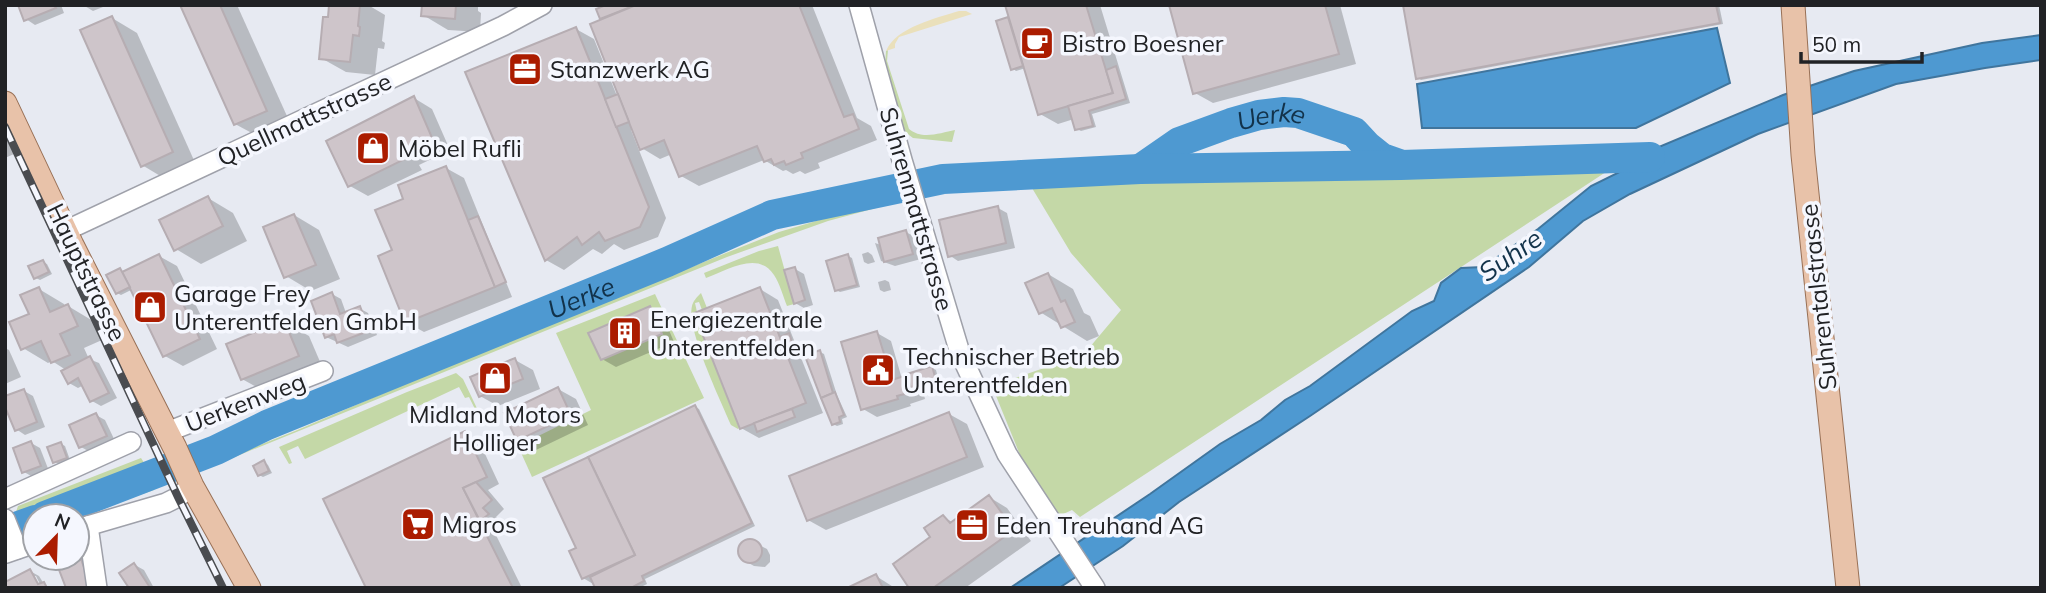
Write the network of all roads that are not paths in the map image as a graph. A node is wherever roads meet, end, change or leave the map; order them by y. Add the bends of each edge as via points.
1 (542, 5) edge
2 (859, 5) edge
3 (1793, 5) edge
4 (5, 103) edge
5 (65, 231) junction
6 (323, 372) dead end
7 (169, 436) junction
8 (131, 442) dead end
9 (189, 481) junction
10 (5, 499) edge
11 (5, 519) edge
12 (91, 524) edge
13 (18, 547) edge
14 (91, 564) edge
15 (1093, 585) edge
16 (97, 588) edge
17 (249, 588) edge
18 (1848, 588) edge

1 - 5 street, Quellmattstrasse
2 - 15 street, Suhrenmattstrasse via 960,353 1007,454
3 - 18 main road, Suhrentalstrasse via 1803,155
4 - 5 main road, Hauptstrasse
5 - 7 main road, Hauptstrasse
6 - 7 street, Uerkenweg
7 - 9 main road, Hauptstrasse
8 - 10 street
9 - 12 street via 178,497 166,503
9 - 17 main road, Hauptstrasse
11 - 13 street
14 - 16 street

